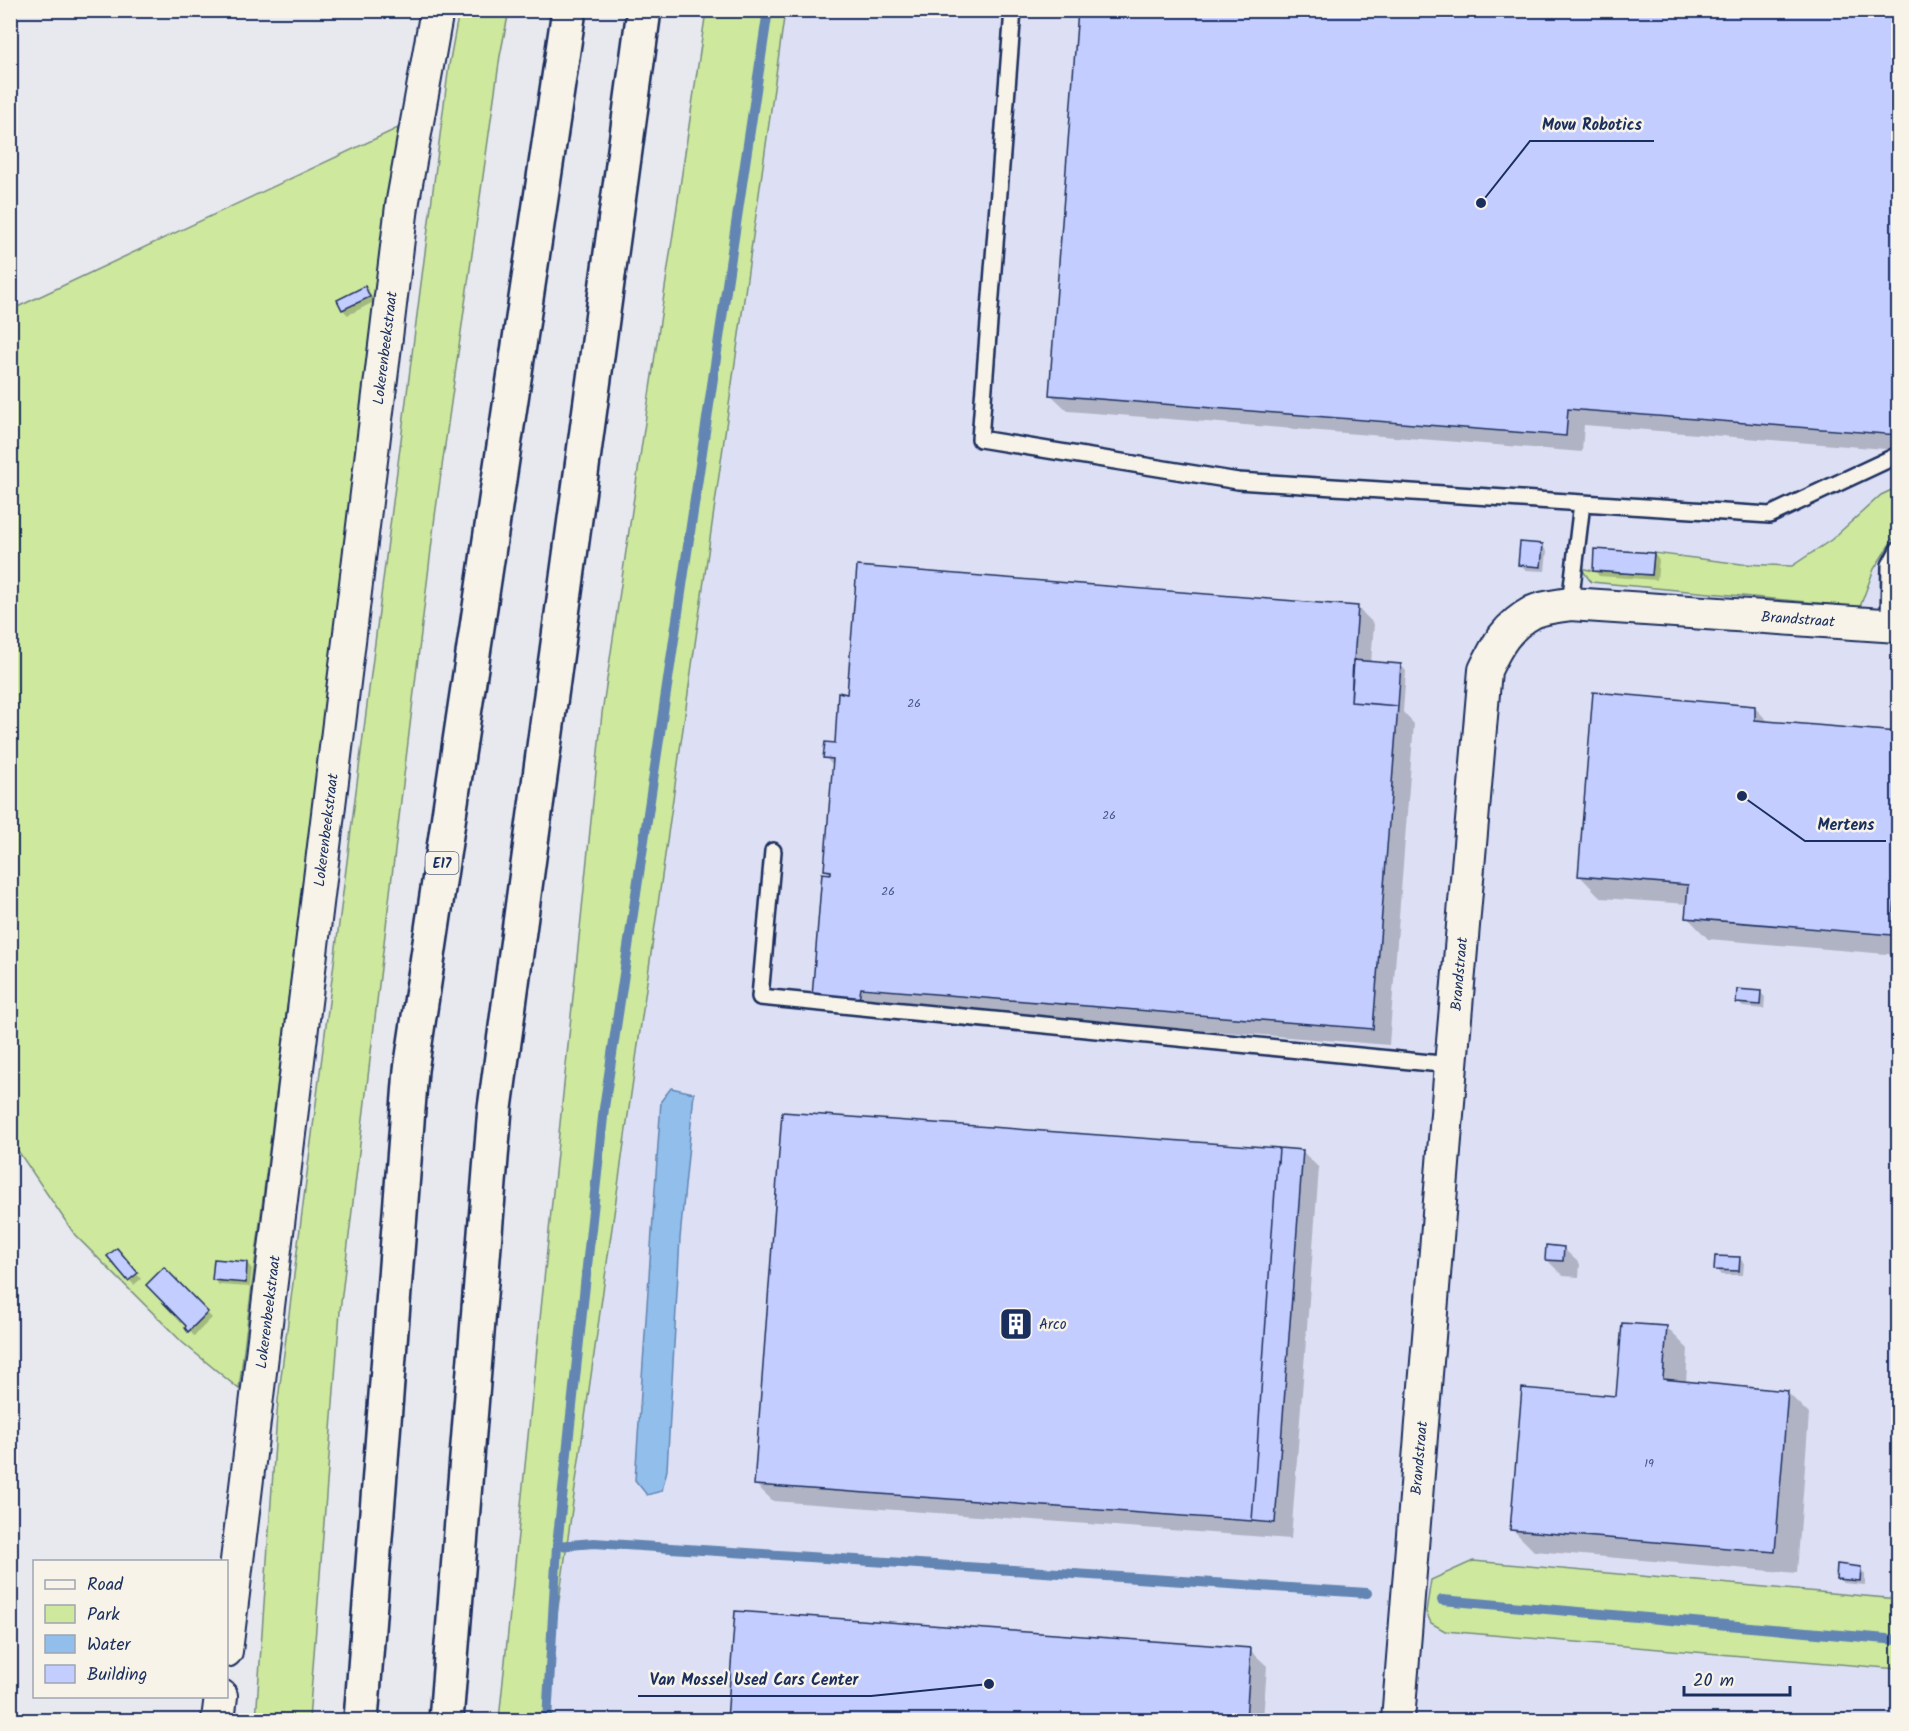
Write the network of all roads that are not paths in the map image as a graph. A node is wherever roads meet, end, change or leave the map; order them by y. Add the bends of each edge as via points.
1 (437, 10) edge
2 (569, 10) edge
3 (644, 10) edge
4 (1013, 10) edge
5 (1899, 454) edge
6 (1582, 503) junction
7 (1899, 550) edge
8 (1570, 604) junction
9 (1894, 626) edge
10 (773, 852) dead end
11 (1451, 1065) junction
12 (228, 1635) edge
13 (221, 1698) edge
14 (218, 1720) edge
15 (361, 1720) edge
16 (446, 1720) edge
17 (1398, 1720) edge

1 - 12 street, Lokerenbeekstraat via 402,206
2 - 15 highway, E17 via 411,1070
3 - 16 highway via 495,1108
4 - 6 lane via 980,439 1238,481
5 - 6 lane via 1770,515
6 - 8 lane
7 - 9 lane via 1890,565
8 - 9 street, Brandstraat
8 - 11 street, Brandstraat via 1535,611 1515,624 1497,644 1485,670
10 - 11 lane via 760,997
11 - 17 street, Brandstraat
13 - 14 street

